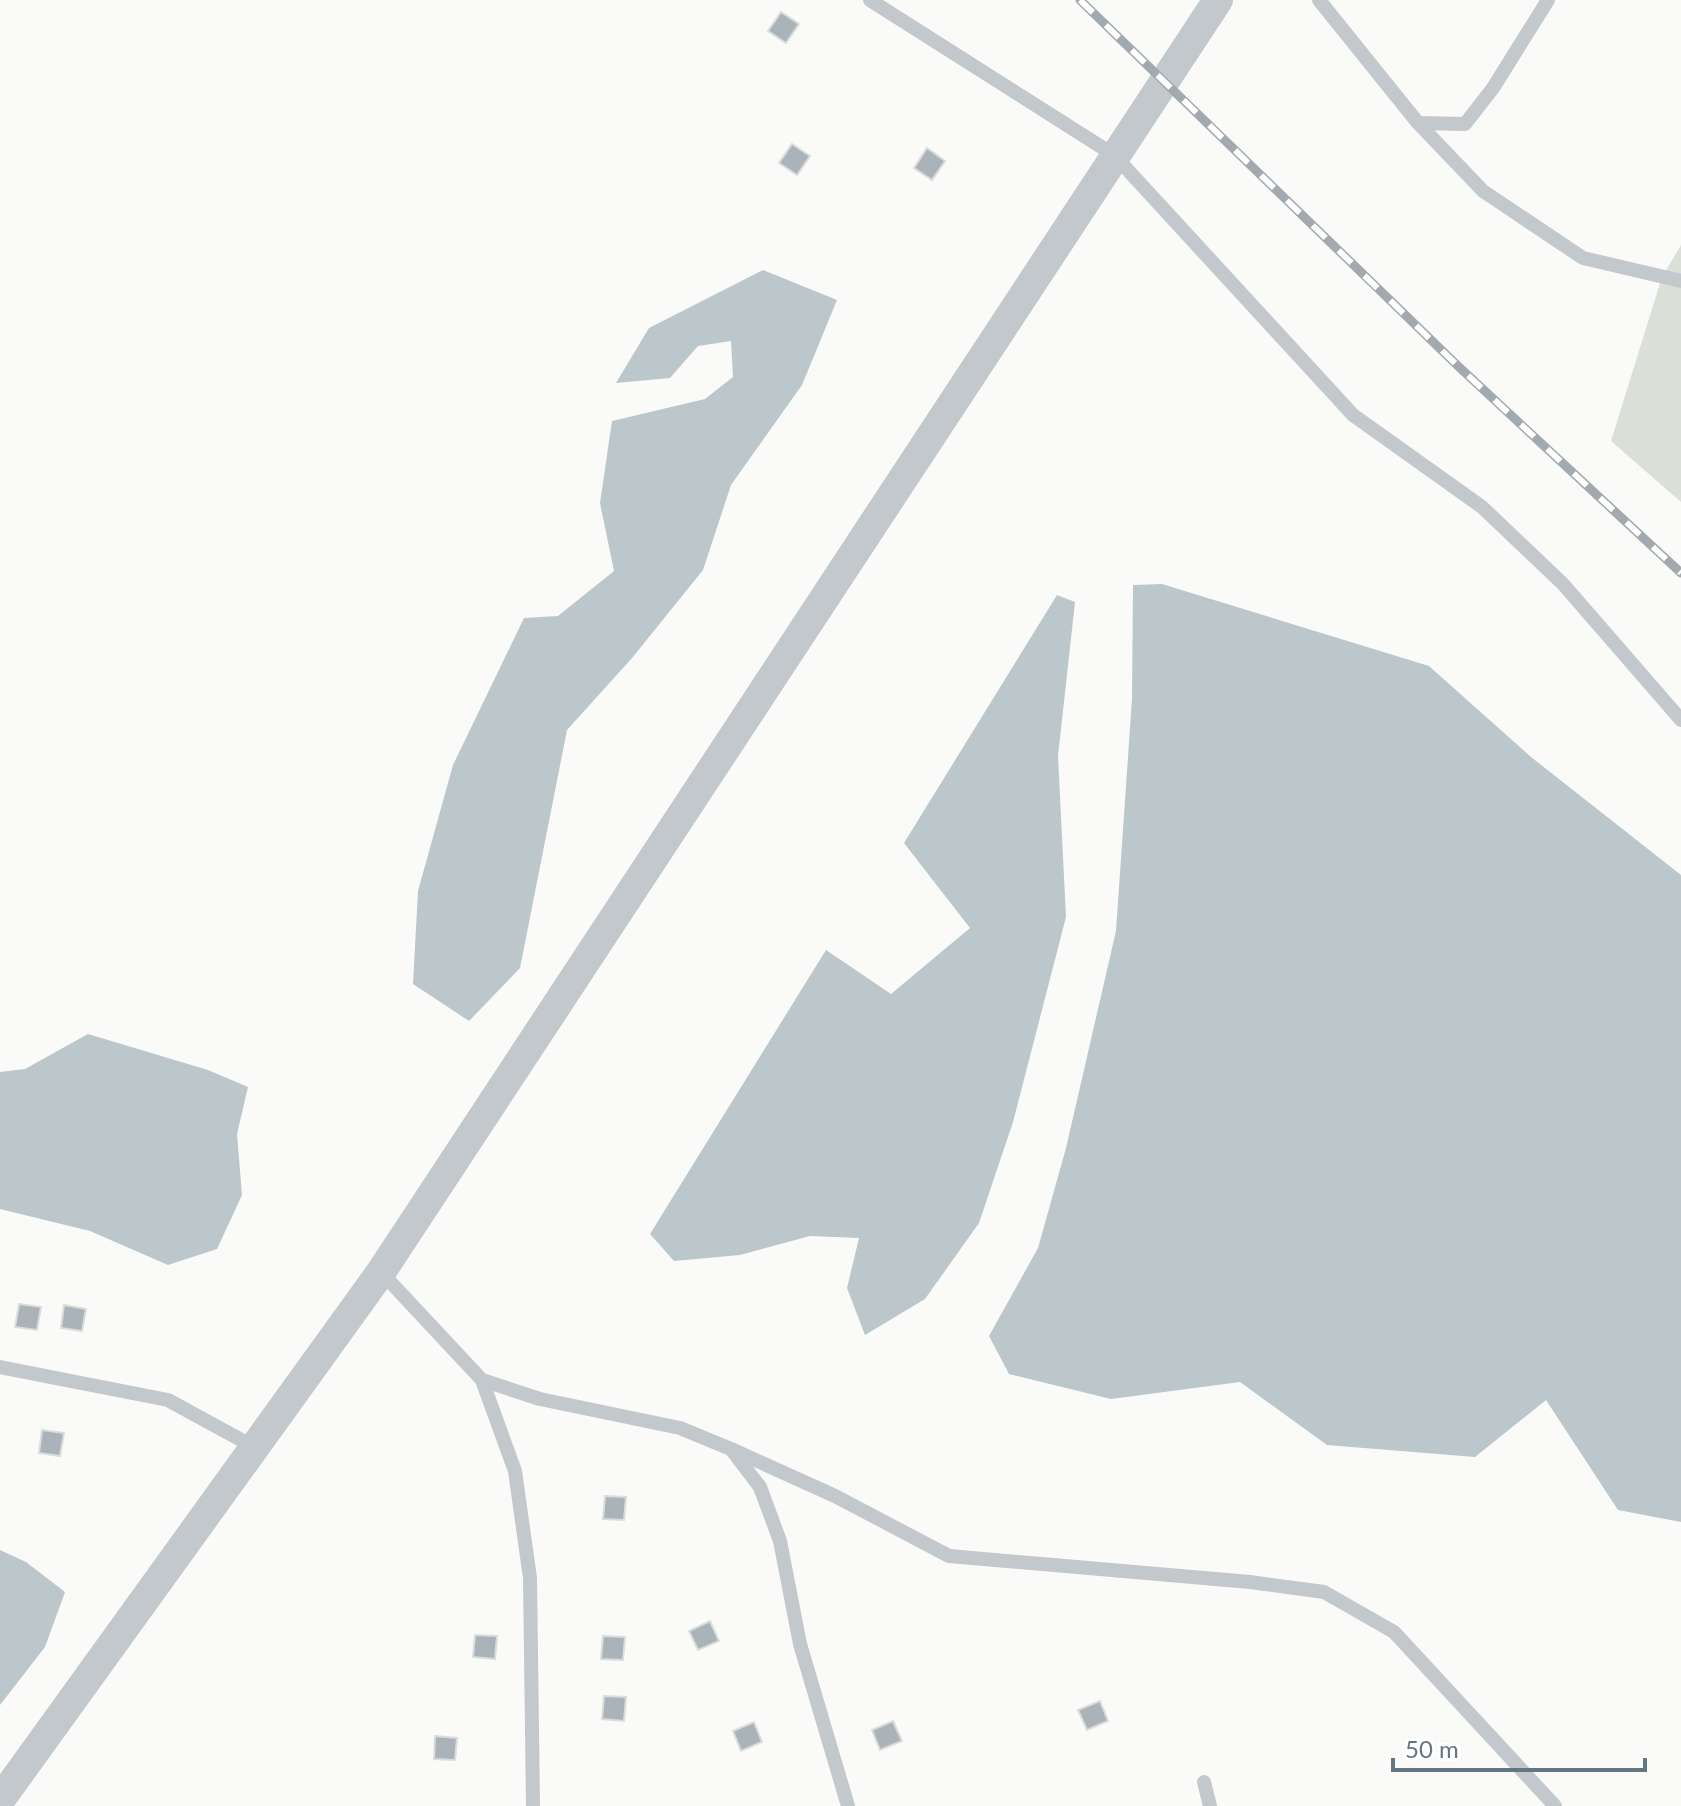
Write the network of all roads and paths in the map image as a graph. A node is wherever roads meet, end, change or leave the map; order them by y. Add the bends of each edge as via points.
1 (870, 0) edge
2 (1218, 0) edge
3 (1319, 0) edge
4 (1548, 0) edge
5 (1418, 123) junction
6 (1114, 155) junction
7 (1681, 281) edge
8 (1681, 720) edge
9 (381, 1272) junction
10 (0, 1367) edge
11 (482, 1380) junction
12 (256, 1448) junction
13 (731, 1449) junction
14 (1204, 1782) dead end
15 (0, 1800) edge
16 (533, 1806) edge
17 (848, 1806) edge
18 (1210, 1806) edge
19 (1555, 1806) edge

1 - 6 lane
2 - 6 street
3 - 5 lane
4 - 5 lane via 1465,124
5 - 7 lane via 1483,191 1583,258
6 - 8 lane via 1353,415 1482,507 1563,584
6 - 9 street
9 - 11 lane
9 - 12 street
10 - 12 lane via 168,1400
11 - 13 lane via 540,1399 680,1428
11 - 16 lane via 515,1471 530,1578
12 - 15 street
13 - 17 lane via 760,1487 780,1541 800,1644
13 - 19 lane via 949,1556 1324,1592 1394,1632
14 - 18 lane

